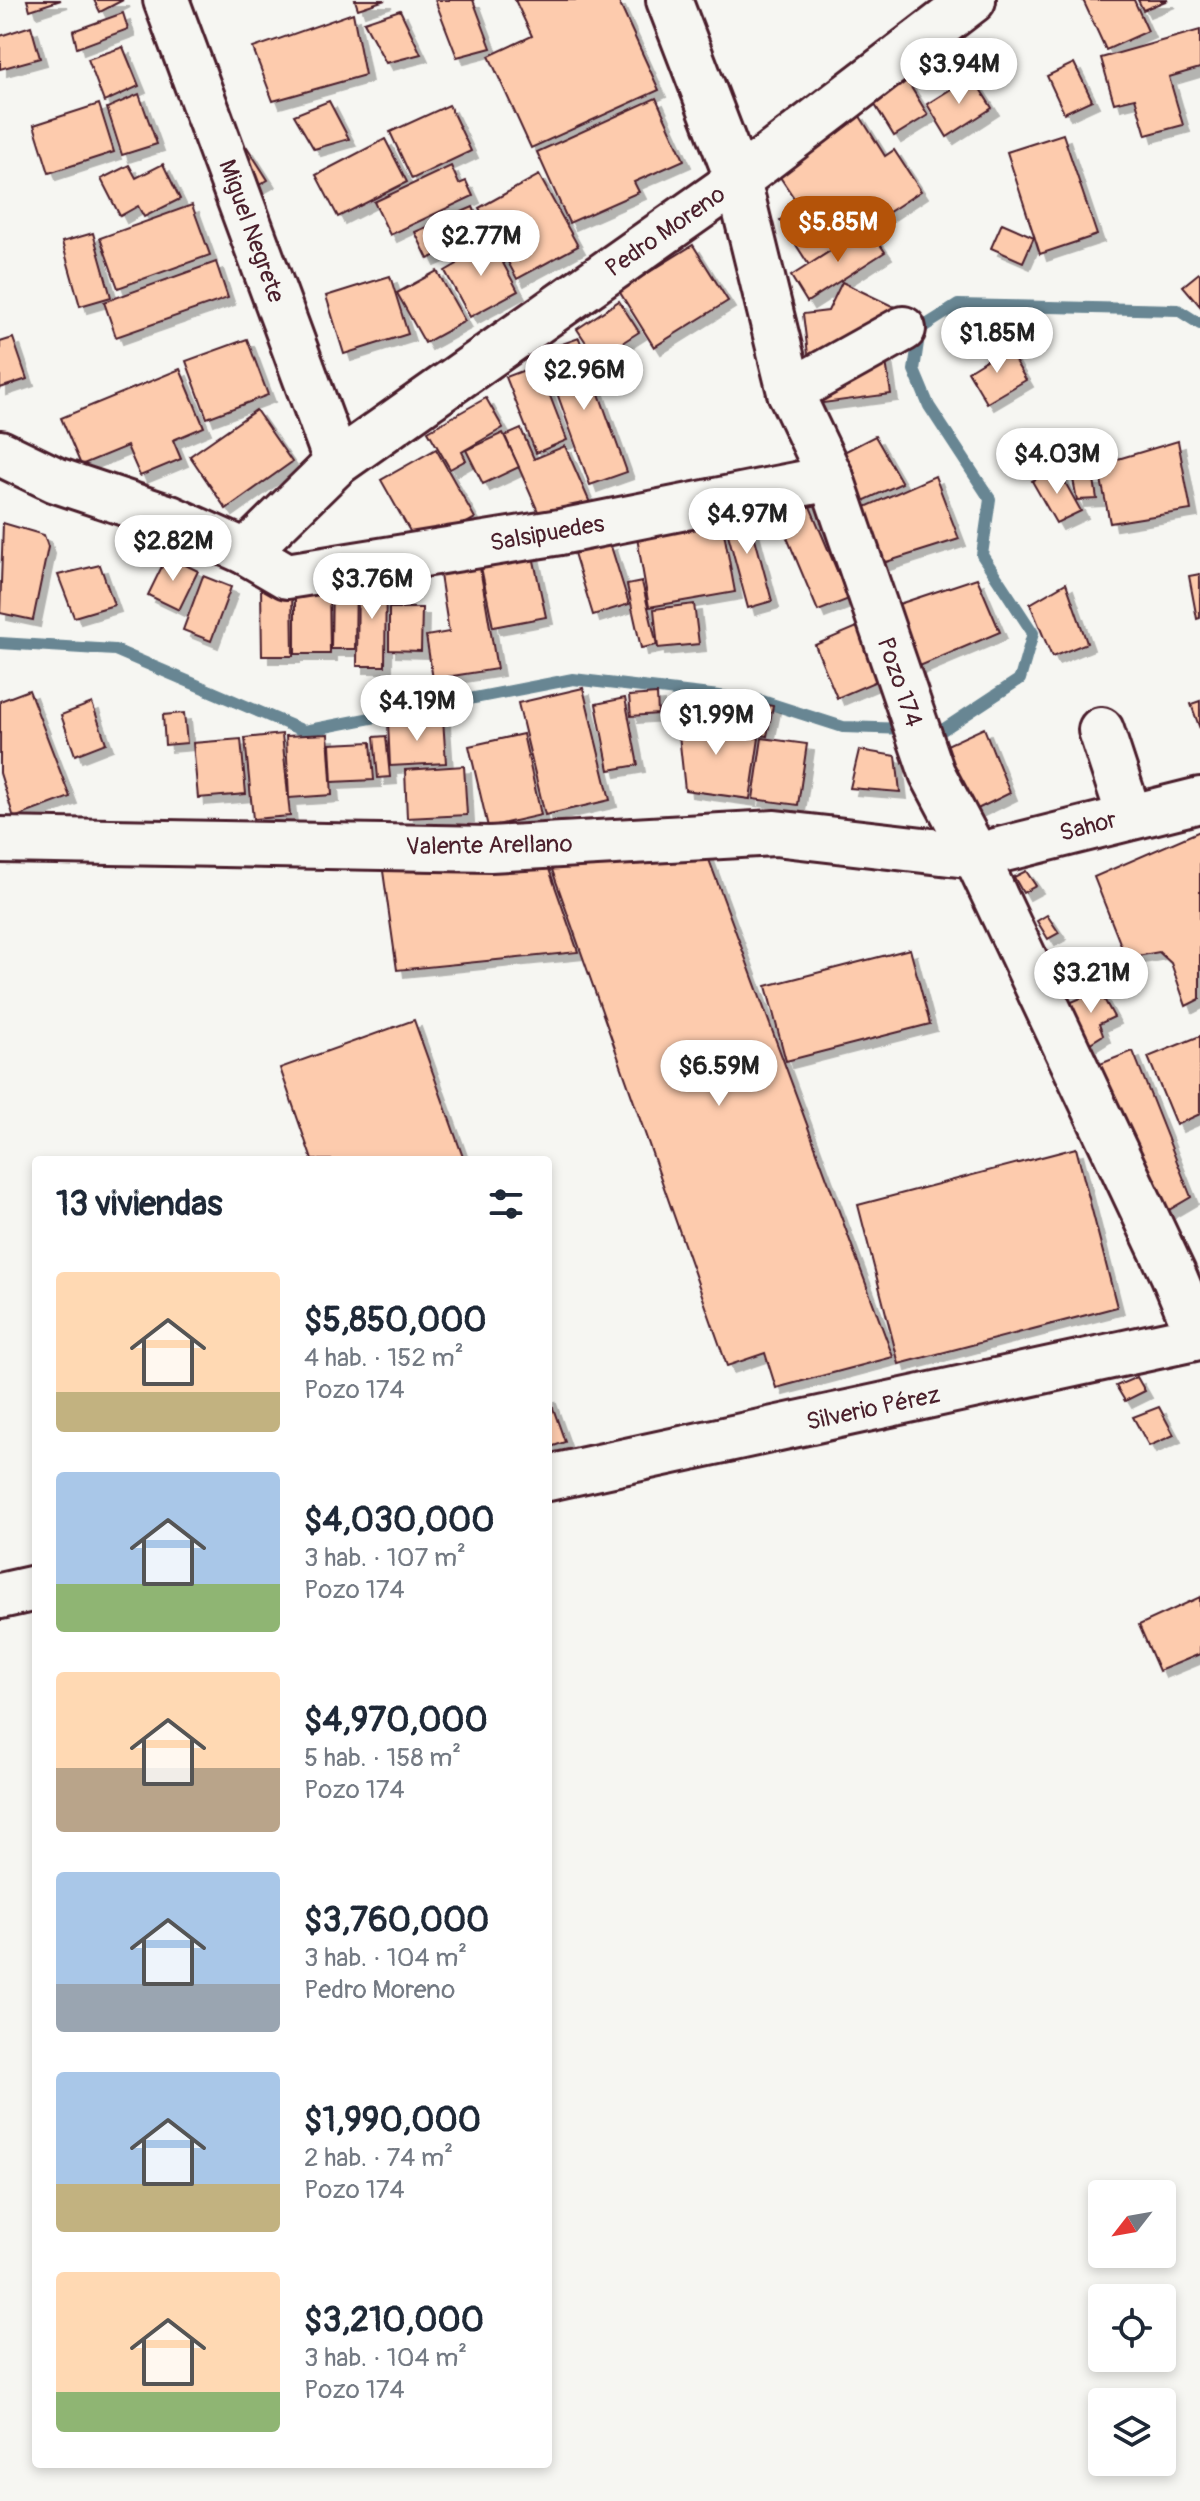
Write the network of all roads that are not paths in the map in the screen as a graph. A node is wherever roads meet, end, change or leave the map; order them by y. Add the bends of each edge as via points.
1 (166, 0) edge
2 (669, 0) edge
3 (973, 0) edge
4 (738, 180) junction
5 (903, 329) dead end
6 (790, 392) junction
7 (0, 453) edge
8 (337, 463) junction
9 (831, 478) junction
10 (246, 552) junction
11 (1101, 730) dead end
12 (1200, 800) edge
13 (1129, 815) junction
14 (0, 840) edge
15 (976, 856) junction
16 (1187, 1266) edge
17 (1199, 1337) edge
18 (552, 1477) edge
19 (32, 1589) edge
20 (0, 1596) edge

1 - 8 street, Miguel Negrete
2 - 4 street, Pozo 174
3 - 4 street, Pedro Moreno
4 - 6 street, Pozo 174
4 - 8 street, Pedro Moreno
5 - 6 street
6 - 9 street, Pozo 174
7 - 10 street, Salsipuedes via 56,480 170,518
8 - 10 street, Pedro Moreno
9 - 10 street, Salsipuedes via 560,532 287,576
9 - 15 street, Pozo 174 via 932,773
11 - 13 street
12 - 13 street, Sahor
13 - 15 street, Sahor
14 - 15 street, Valente Arellano via 490,849 775,833
15 - 16 street, Pozo 174
16 - 17 street, Pozo 174
17 - 18 street, Silverio Pérez
19 - 20 street

